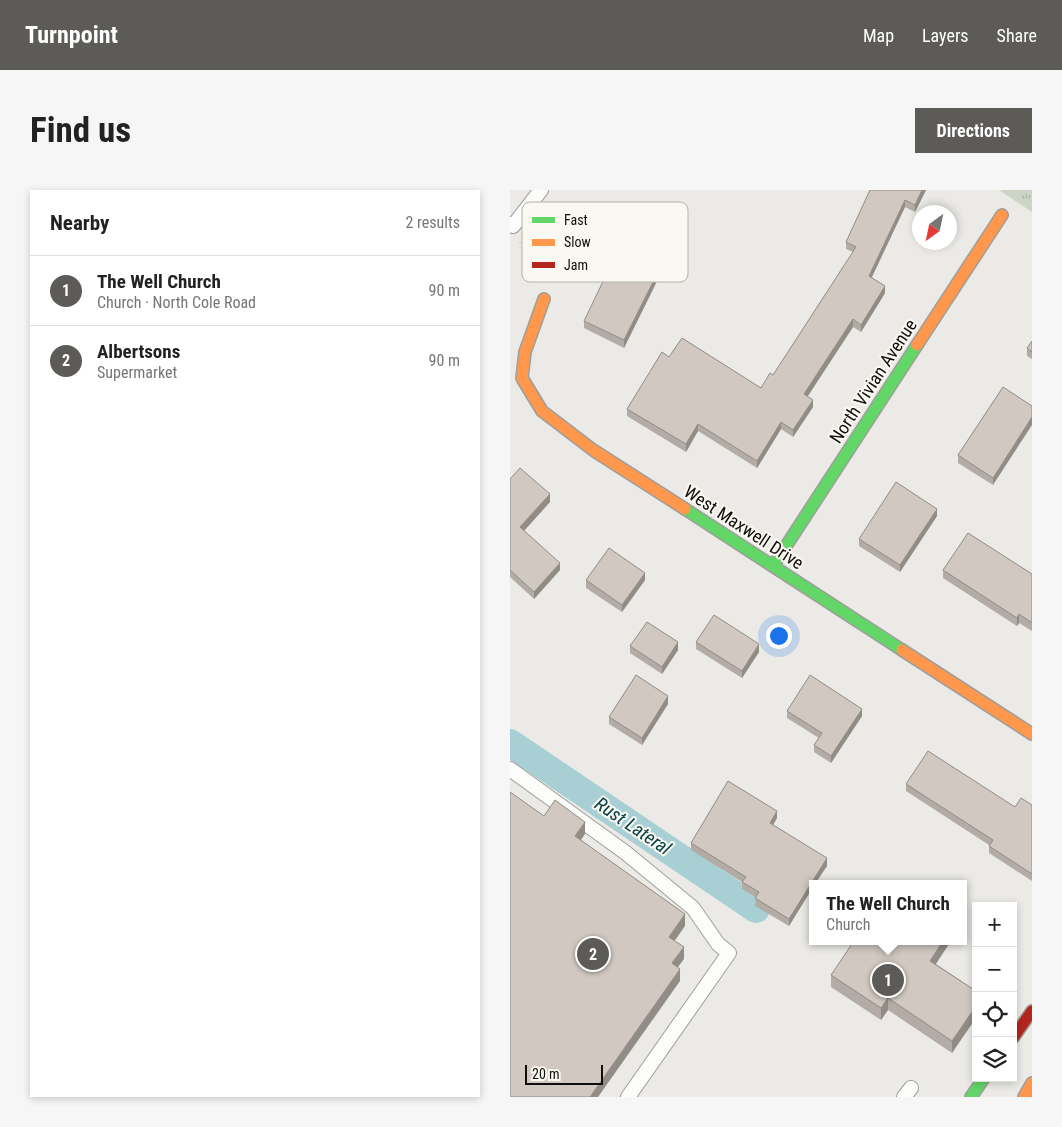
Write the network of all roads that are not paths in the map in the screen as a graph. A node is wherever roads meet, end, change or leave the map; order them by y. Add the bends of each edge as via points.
1 (541, 190) edge
2 (531, 202) edge
3 (522, 212) edge
4 (1002, 215) dead end
5 (511, 225) edge
6 (544, 299) road end
7 (773, 566) junction
8 (1032, 734) edge
9 (510, 769) edge
10 (1032, 1011) edge
11 (1014, 1037) edge
12 (981, 1082) edge
13 (1032, 1082) edge
14 (628, 1097) edge
15 (971, 1097) edge
16 (1024, 1097) edge

1 - 2 lane
3 - 5 lane
4 - 7 street, North Vivian Avenue
6 - 7 street, West Maxwell Drive via 525,352 522,378 542,411 593,450
7 - 8 street, West Maxwell Drive
9 - 14 lane via 626,853 693,908 718,944 729,953
10 - 11 street
12 - 15 street
13 - 16 street

